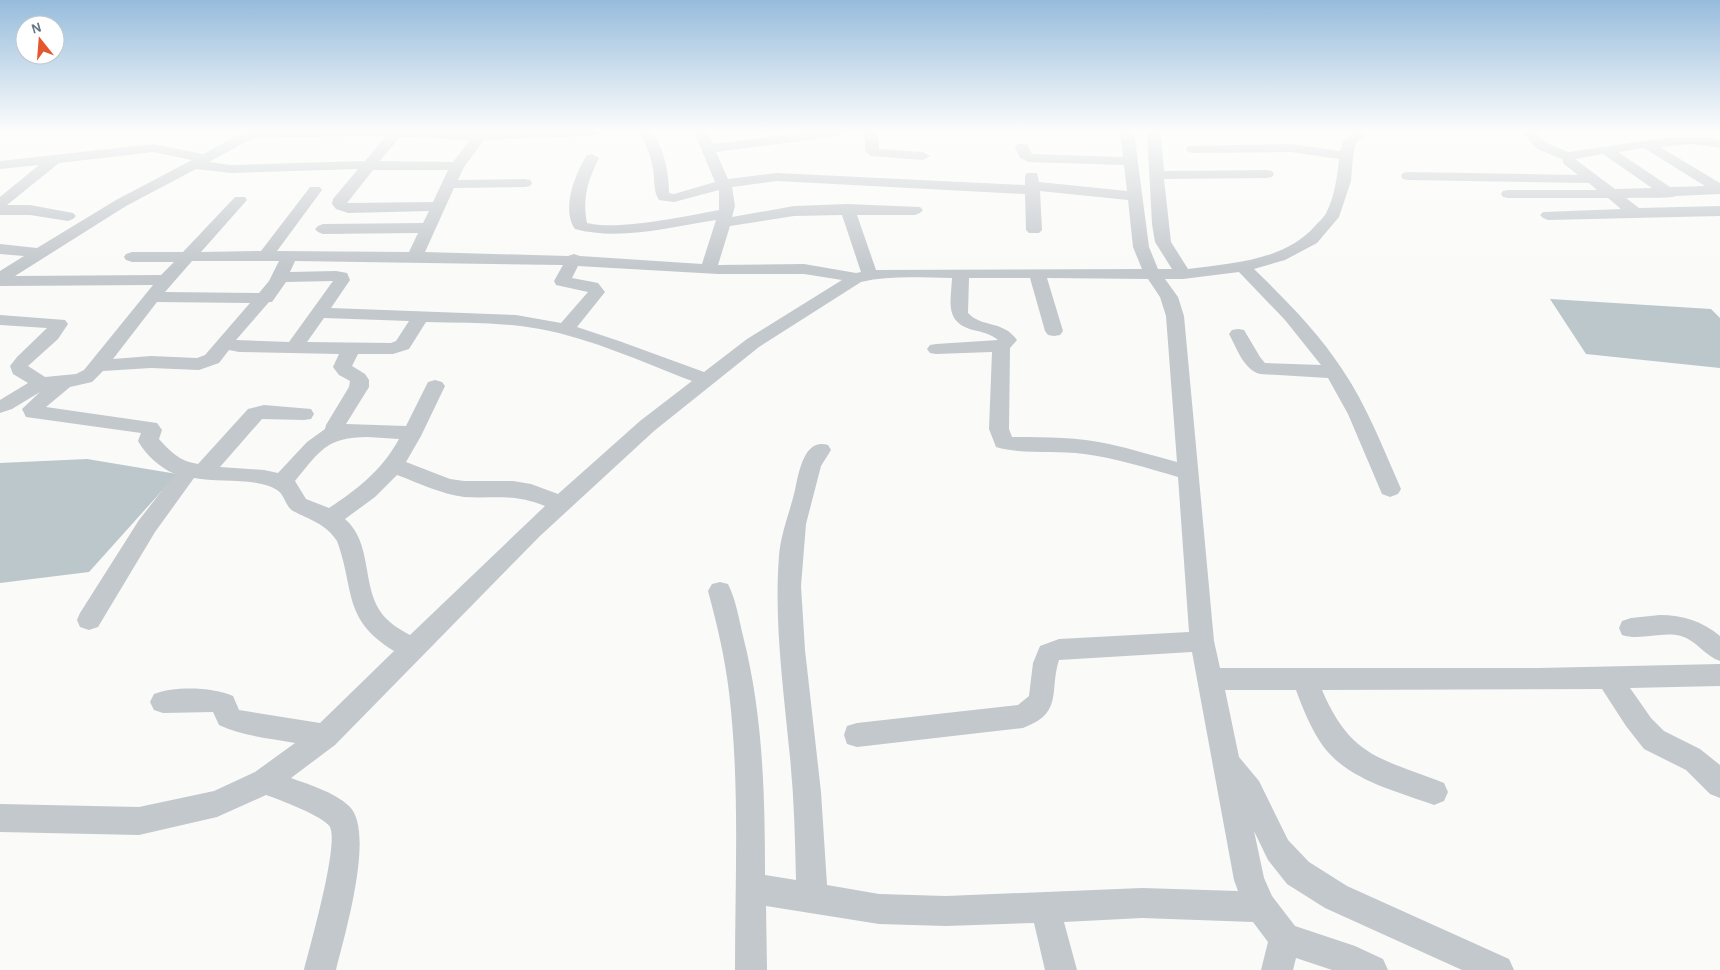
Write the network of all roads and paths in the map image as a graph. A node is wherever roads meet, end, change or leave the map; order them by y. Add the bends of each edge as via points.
1 (33, 177) edge
2 (168, 177) edge
3 (359, 177) edge
4 (452, 177) edge
5 (583, 177) edge
6 (660, 177) edge
7 (721, 177) edge
8 (789, 177) edge
9 (809, 177) edge
10 (1031, 177) edge
11 (1132, 177) edge
12 (1157, 177) edge
13 (1344, 177) edge
14 (1504, 177) edge
15 (1646, 177) edge
16 (1700, 177) edge
17 (1592, 179) joint
18 (525, 182) dead end
19 (724, 183) junction
20 (449, 184) junction
21 (1033, 188) junction
22 (315, 190) dead end
23 (1720, 190) edge
24 (1668, 192) junction
25 (1508, 194) dead end
26 (1612, 194) junction
27 (1134, 196) junction
28 (240, 200) dead end
29 (0, 204) edge
30 (437, 206) junction
31 (0, 210) edge
32 (847, 210) junction
33 (916, 210) dead end
34 (1694, 211) junction
35 (1720, 211) edge
36 (1636, 213) junction
37 (1548, 215) dead end
38 (68, 216) dead end
39 (724, 219) junction
40 (427, 228) junction
41 (323, 229) dead end
42 (1034, 230) dead end
43 (0, 249) edge
44 (40, 253) junction
45 (132, 257) dead end
46 (189, 257) junction
47 (265, 257) junction
48 (289, 257) junction
49 (415, 257) junction
50 (574, 259) junction
51 (1243, 267) junction
52 (710, 269) junction
53 (961, 274) junction
54 (1037, 274) junction
55 (1183, 274) junction
56 (1156, 275) junction
57 (281, 276) junction
58 (863, 277) junction
59 (0, 279) edge
60 (166, 280) junction
61 (152, 297) junction
62 (266, 298) junction
63 (319, 313) junction
64 (421, 316) junction
65 (0, 320) edge
66 (566, 329) junction
67 (1054, 331) dead end
68 (1238, 334) dead end
69 (225, 343) junction
70 (1001, 346) junction
71 (294, 348) junction
72 (351, 349) junction
73 (936, 349) dead end
74 (97, 366) junction
75 (1334, 372) junction
76 (707, 380) junction
77 (54, 383) junction
78 (435, 386) dead end
79 (0, 407) edge
80 (304, 414) dead end
81 (335, 433) junction
82 (412, 433) junction
83 (821, 450) dead end
84 (393, 465) junction
85 (196, 471) junction
86 (1187, 472) junction
87 (282, 482) junction
88 (1390, 489) dead end
89 (561, 504) junction
90 (330, 518) junction
91 (720, 591) dead end
92 (89, 620) dead end
93 (1631, 628) dead end
94 (1202, 641) junction
95 (411, 648) junction
96 (1720, 651) edge
97 (1720, 675) edge
98 (1609, 678) junction
99 (1208, 679) junction
100 (1304, 679) junction
101 (163, 702) dead end
102 (857, 735) dead end
103 (324, 736) junction
104 (1225, 760) junction
105 (265, 781) junction
106 (1720, 785) edge
107 (1434, 792) dead end
108 (0, 818) edge
109 (749, 888) junction
110 (812, 899) junction
111 (1045, 906) junction
112 (1261, 907) junction
113 (1285, 938) junction
114 (1462, 962) edge
115 (320, 970) edge
116 (751, 970) edge
117 (1061, 970) edge
118 (1277, 970) edge
119 (1372, 970) edge
120 (1498, 970) edge

1 - 29 street
2 - 44 street
3 - 30 street via 340,199 341,206
4 - 20 street
5 - 39 street via 576,207 580,226 587,230
6 - 19 street via 664,197 674,198
7 - 19 street
8 - 19 street via 751,178
9 - 21 street
10 - 21 street
11 - 27 street
12 - 55 street via 1163,242
13 - 51 street via 1334,214 1311,240 1279,257
14 - 17 street
15 - 24 street
16 - 23 street
17 - 26 street
18 - 20 street
19 - 39 street via 727,200
20 - 30 street
21 - 27 street
21 - 42 street
22 - 47 street
23 - 24 street
24 - 26 street
24 - 34 street
25 - 26 street
26 - 36 street
27 - 56 street via 1141,247 1146,263
28 - 46 street
30 - 40 street
31 - 38 street via 30,210
32 - 33 street
32 - 39 street via 794,211
32 - 58 street
34 - 35 street
34 - 36 street
36 - 37 street
39 - 52 street
40 - 41 street
40 - 49 street
43 - 44 street
44 - 59 street
45 - 46 street
46 - 47 street
46 - 60 street
47 - 48 street
48 - 49 street
48 - 57 street
49 - 50 street
50 - 52 street
50 - 66 street via 562,281 592,287 597,292
51 - 55 street
51 - 75 street via 1313,342
52 - 58 street via 804,269
53 - 54 street
53 - 58 street
53 - 70 street via 961,317 966,322 1005,336 1008,340
54 - 56 street
54 - 67 street
55 - 56 street
56 - 86 street via 1169,297 1175,316
57 - 62 street
57 - 63 street via 341,277 338,287
58 - 76 street via 753,344
59 - 60 street
60 - 61 street
61 - 62 street
61 - 74 street
62 - 69 street
63 - 64 street
63 - 71 street
64 - 66 street via 516,320
64 - 72 street via 398,348
65 - 77 street via 59,324 19,366 20,370
66 - 76 street
68 - 75 street via 1260,368
69 - 71 street via 239,347
69 - 74 street via 212,359 199,364 151,362
70 - 73 street
70 - 86 street via 999,429 1003,442 1101,449
71 - 72 street
72 - 81 street via 342,367 355,374 360,380 359,387 336,425
74 - 77 street via 80,381
75 - 88 street
76 - 89 street via 647,426
77 - 79 street
77 - 85 street via 32,408 33,412 150,428 152,432 148,441 172,465
78 - 82 street
80 - 85 street via 255,414
81 - 82 street
81 - 87 street via 318,443
82 - 84 street
83 - 110 street via 808,471 791,556 793,649 806,779
84 - 89 street via 447,486 531,492
84 - 90 street via 378,483
85 - 87 street
85 - 92 street via 147,526
86 - 94 street
87 - 90 street via 293,492 298,504
89 - 95 street
90 - 95 street via 351,548 371,618 384,631
91 - 109 street via 734,646 746,728
93 - 96 street via 1677,625 1697,632
94 - 99 street
94 - 102 street via 1059,649 1049,653 1044,661 1042,699 1034,711 1023,716
95 - 103 street
97 - 98 street
98 - 100 street
98 - 106 street via 1655,741 1702,765
99 - 100 street
99 - 104 street
100 - 107 street via 1324,724 1344,752 1360,762
101 - 103 street via 217,701 224,704 228,717 237,721
103 - 105 street
104 - 112 street via 1249,880
104 - 114 street via 1249,790 1278,850 1298,874
105 - 108 street via 217,804 139,821
105 - 115 street via 332,809 343,819 345,856
109 - 110 street
109 - 116 street
110 - 111 street via 879,910 946,911
111 - 112 street via 1142,903
111 - 117 street
112 - 113 street
113 - 118 street
113 - 119 street
114 - 120 street

